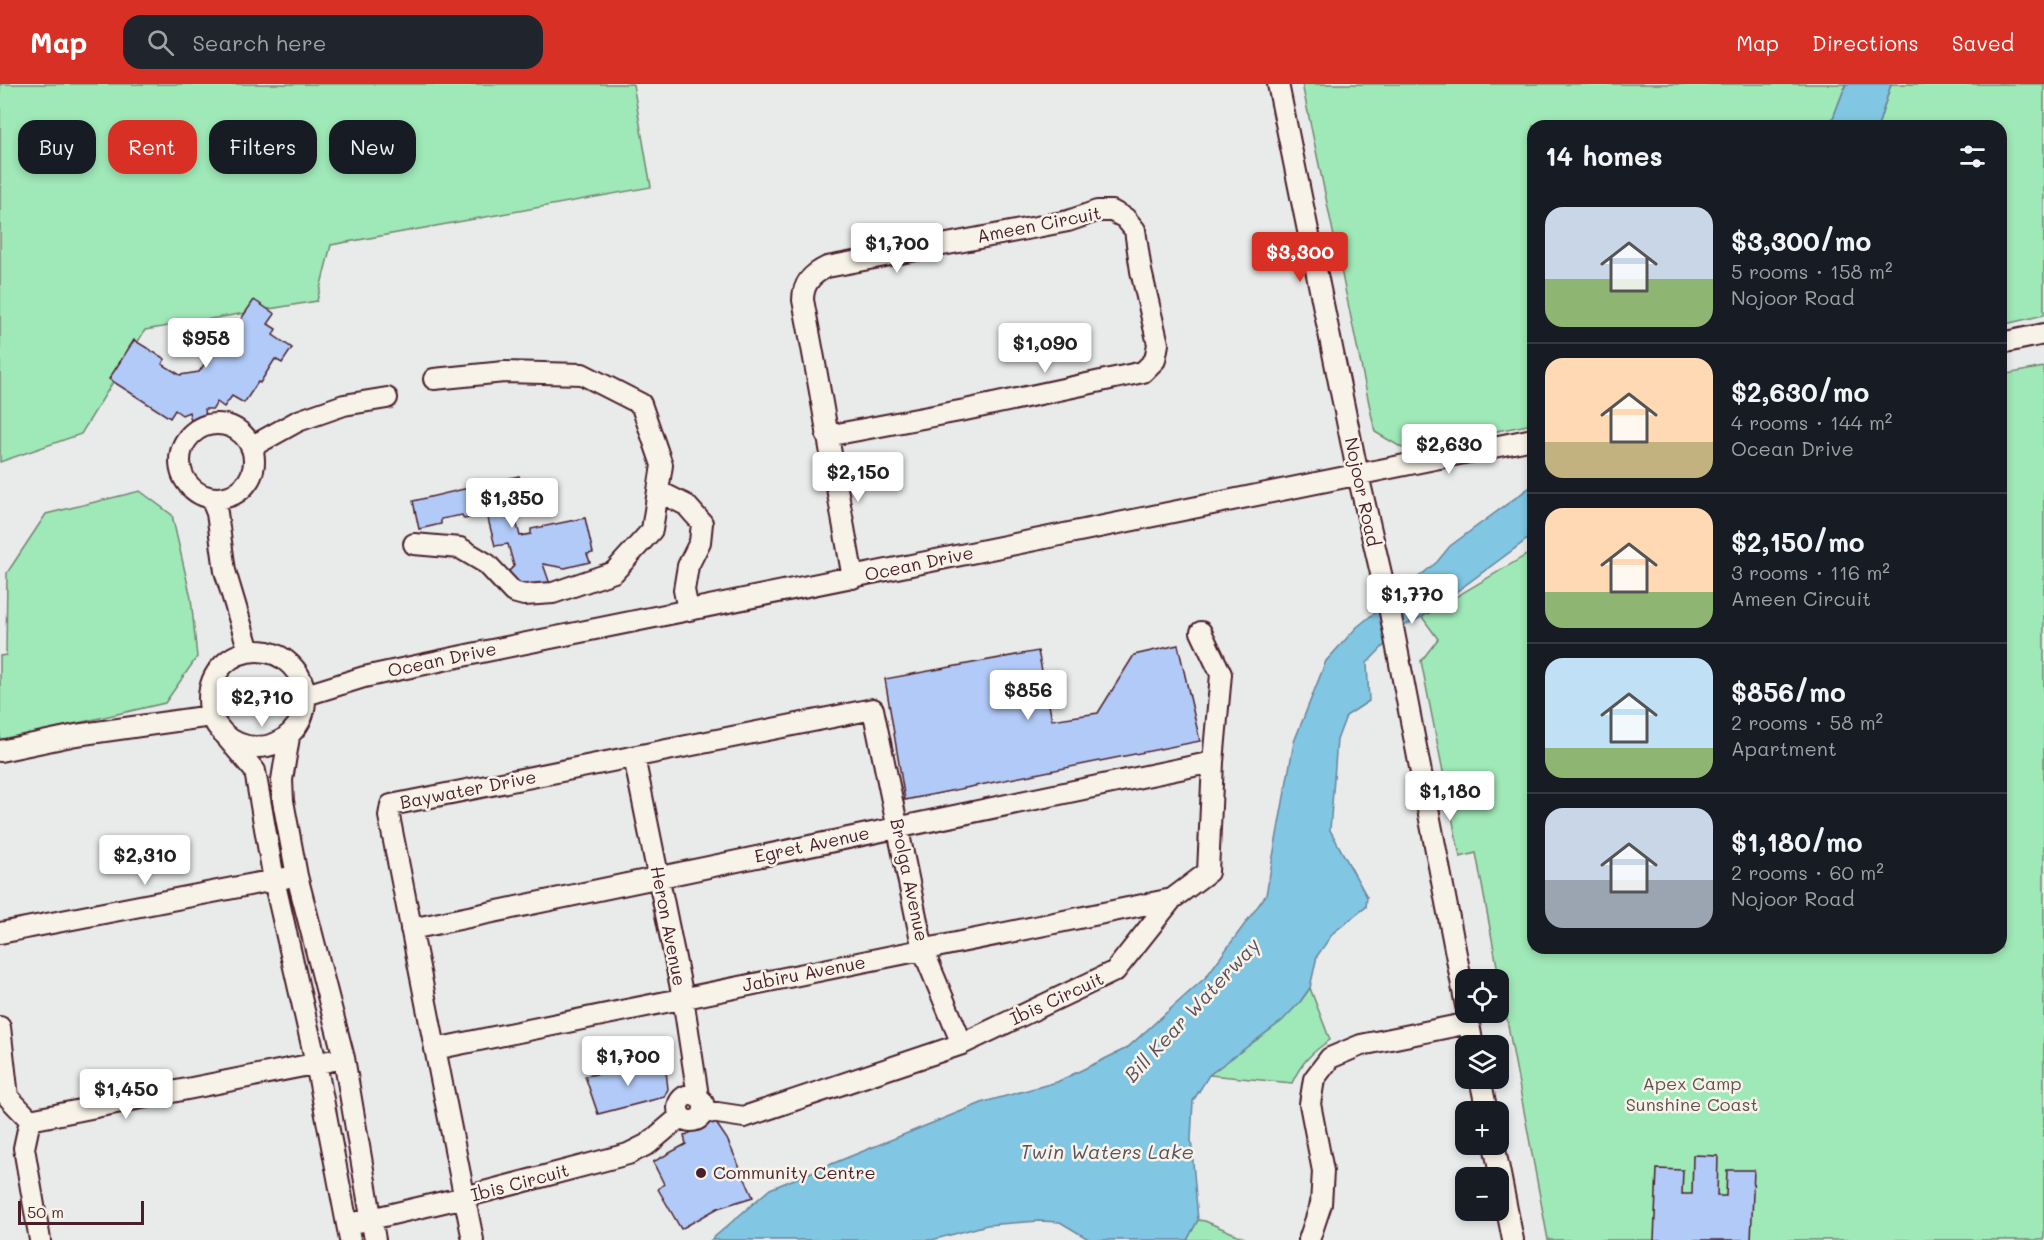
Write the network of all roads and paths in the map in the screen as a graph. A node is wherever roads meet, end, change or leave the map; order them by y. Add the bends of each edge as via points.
1 (1278, 84) edge
2 (2044, 334) edge
3 (2007, 342) edge
4 (434, 379) dead end
5 (387, 398) dead end
6 (827, 436) junction
7 (1527, 440) edge
8 (251, 447) junction
9 (1358, 474) junction
10 (658, 491) junction
11 (211, 498) junction
12 (414, 544) dead end
13 (853, 578) junction
14 (688, 610) junction
15 (1201, 632) dead end
16 (249, 651) junction
17 (306, 695) junction
18 (873, 709) joint
19 (211, 716) junction
20 (289, 736) junction
21 (228, 739) junction
22 (0, 751) edge
23 (634, 757) junction
24 (1213, 762) junction
25 (898, 828) junction
26 (297, 876) junction
27 (659, 877) junction
28 (274, 880) junction
29 (1172, 899) junction
30 (411, 929) junction
31 (0, 933) edge
32 (923, 950) junction
33 (1458, 969) edge
34 (683, 998) junction
35 (1455, 1018) edge
36 (0, 1027) edge
37 (962, 1044) junction
38 (435, 1049) junction
39 (344, 1058) junction
40 (316, 1063) junction
41 (701, 1103) junction
42 (30, 1120) junction
43 (1496, 1155) edge
44 (465, 1197) junction
45 (371, 1219) junction
46 (348, 1232) edge
47 (40, 1240) edge
48 (375, 1240) edge
49 (473, 1240) edge
50 (1309, 1240) edge
51 (1513, 1240) edge

1 - 9 street, Nojoor Road
2 - 3 street
4 - 10 street via 504,372 582,374 641,404 662,465
5 - 8 street via 344,405 298,421
6 - 6 street, Ameen Circuit via 803,300 806,284 817,272 1068,221 1097,211 1112,211 1131,224 1158,344 1155,360 1143,372
6 - 13 street, Ameen Circuit
7 - 9 street, Ocean Drive
8 - 11 street via 253,466 246,484 230,495
8 - 11 street via 240,432 222,425 203,427 188,438 180,456 182,475 194,490
9 - 13 street, Ocean Drive
9 - 33 street, Nojoor Road via 1397,646
10 - 12 street via 652,530 614,572 553,593 513,592 487,564 460,548
10 - 14 street via 686,505 702,523 684,590
11 - 16 street via 217,513 225,570
13 - 14 street, Ocean Drive
14 - 17 street, Ocean Drive via 374,675
15 - 24 street, Ibis Circuit via 1221,674
16 - 17 street via 280,656 293,666
16 - 19 street via 233,657 215,675 208,699
17 - 20 street via 299,725
18 - 23 street, Baywater Drive
18 - 25 street, Brolga Avenue
19 - 21 street
19 - 22 street via 76,735
20 - 21 street via 269,746 248,747
20 - 26 street via 283,801
21 - 28 street via 255,771
23 - 27 street, Heron Avenue
23 - 30 street, Baywater Drive via 391,806 389,816
24 - 25 street, Egret Avenue
24 - 29 street, Ibis Circuit via 1208,872
25 - 27 street, Egret Avenue
25 - 32 street, Brolga Avenue
26 - 28 street
26 - 39 street
27 - 30 street, Egret Avenue
27 - 34 street, Heron Avenue
28 - 31 street
28 - 40 street
29 - 32 street, Jabiru Avenue
29 - 37 street, Ibis Circuit via 1115,971
30 - 38 street, Baywater Drive
32 - 34 street, Jabiru Avenue
32 - 37 street, Brolga Avenue
34 - 38 street, Jabiru Avenue
34 - 41 street, Heron Avenue
35 - 50 street via 1330,1058 1314,1079 1310,1104 1323,1171 1321,1204
36 - 42 street via 8,1097
37 - 41 street, Ibis Circuit via 744,1117
38 - 44 street, Baywater Drive
39 - 40 street
39 - 45 street
40 - 42 street
40 - 46 street
41 - 44 street, Ibis Circuit via 699,1119 688,1121 681,1116 648,1144 628,1154
42 - 47 street via 24,1148
43 - 51 street
44 - 45 street, Ibis Circuit
44 - 49 street, Baywater Drive
45 - 46 street, Ibis Circuit
45 - 48 street

